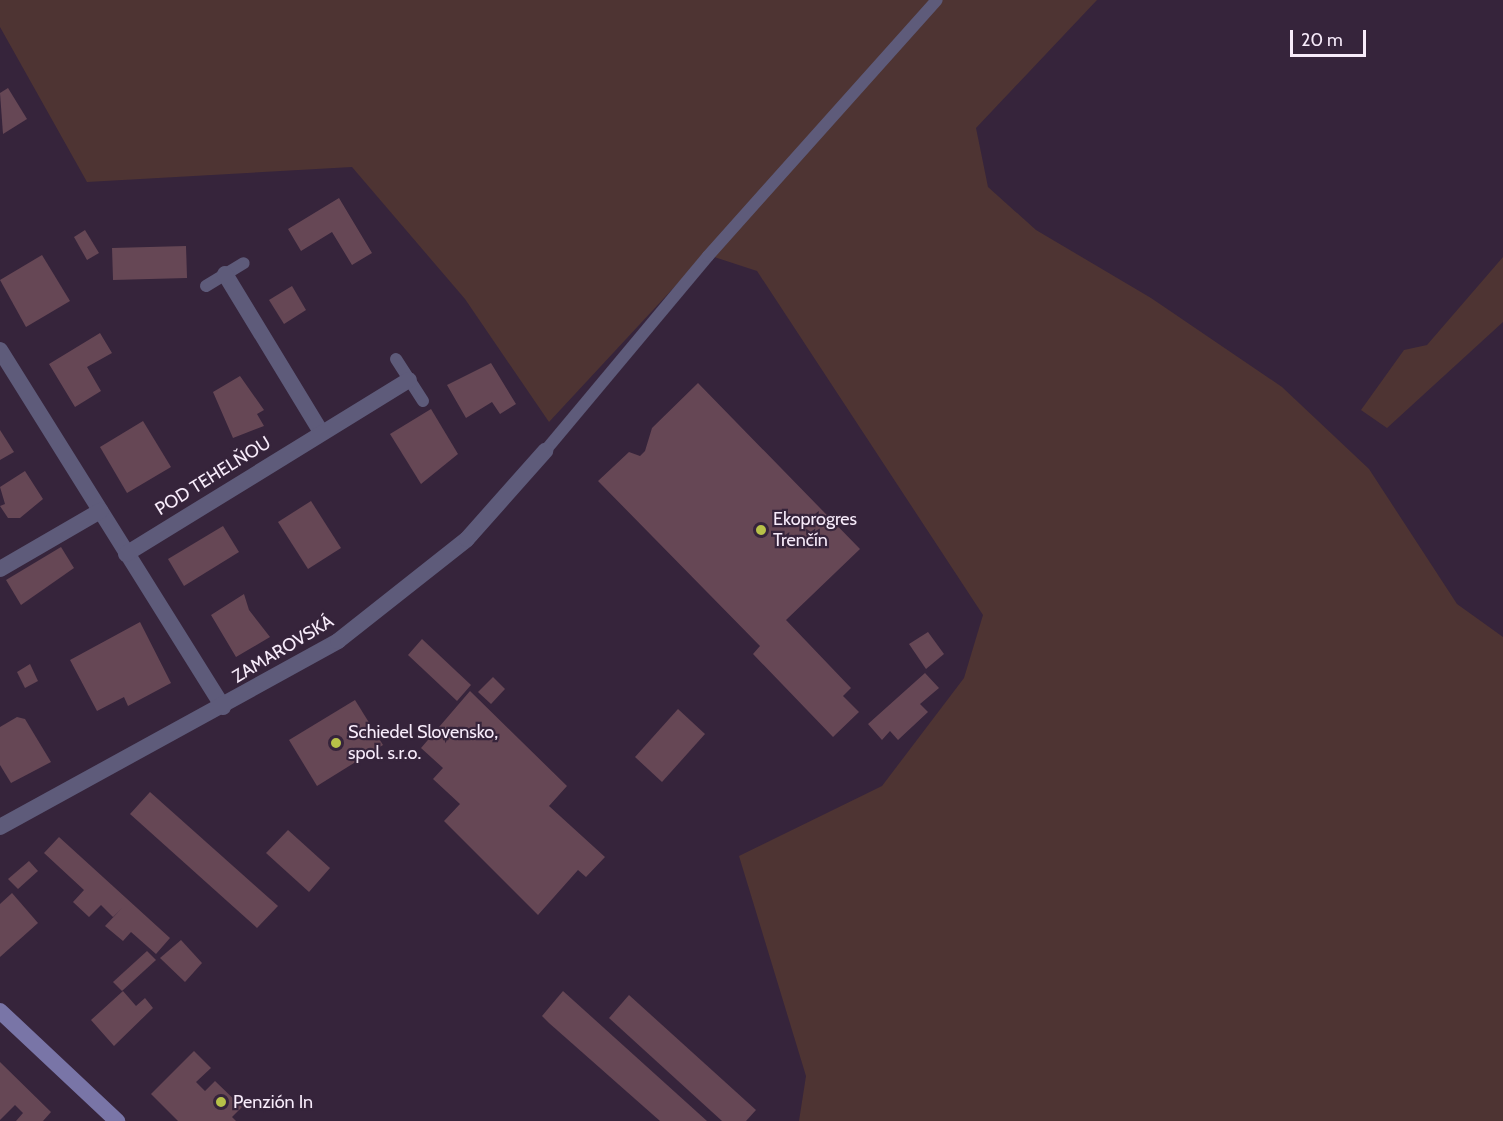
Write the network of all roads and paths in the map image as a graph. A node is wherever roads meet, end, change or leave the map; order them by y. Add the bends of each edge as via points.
1 (937, 0) edge
2 (244, 263) dead end
3 (225, 274) junction
4 (206, 286) dead end
5 (0, 350) edge
6 (396, 359) dead end
7 (409, 380) junction
8 (423, 400) dead end
9 (321, 432) junction
10 (545, 451) joint
11 (100, 511) junction
12 (126, 554) junction
13 (0, 569) edge
14 (223, 707) junction
15 (0, 827) edge
16 (0, 1011) edge
17 (117, 1121) edge

1 - 10 lane via 708,256
2 - 3 lane
3 - 4 lane
3 - 9 street
5 - 11 street
6 - 7 lane
7 - 8 lane
7 - 9 street, POD TEHELŇOU
9 - 12 street, POD TEHELŇOU
10 - 14 street, ZAMAROVSKÁ via 467,539 402,594 338,641
11 - 12 street
11 - 13 street
12 - 14 street
14 - 15 street, ZAMAROVSKÁ
16 - 17 main road

